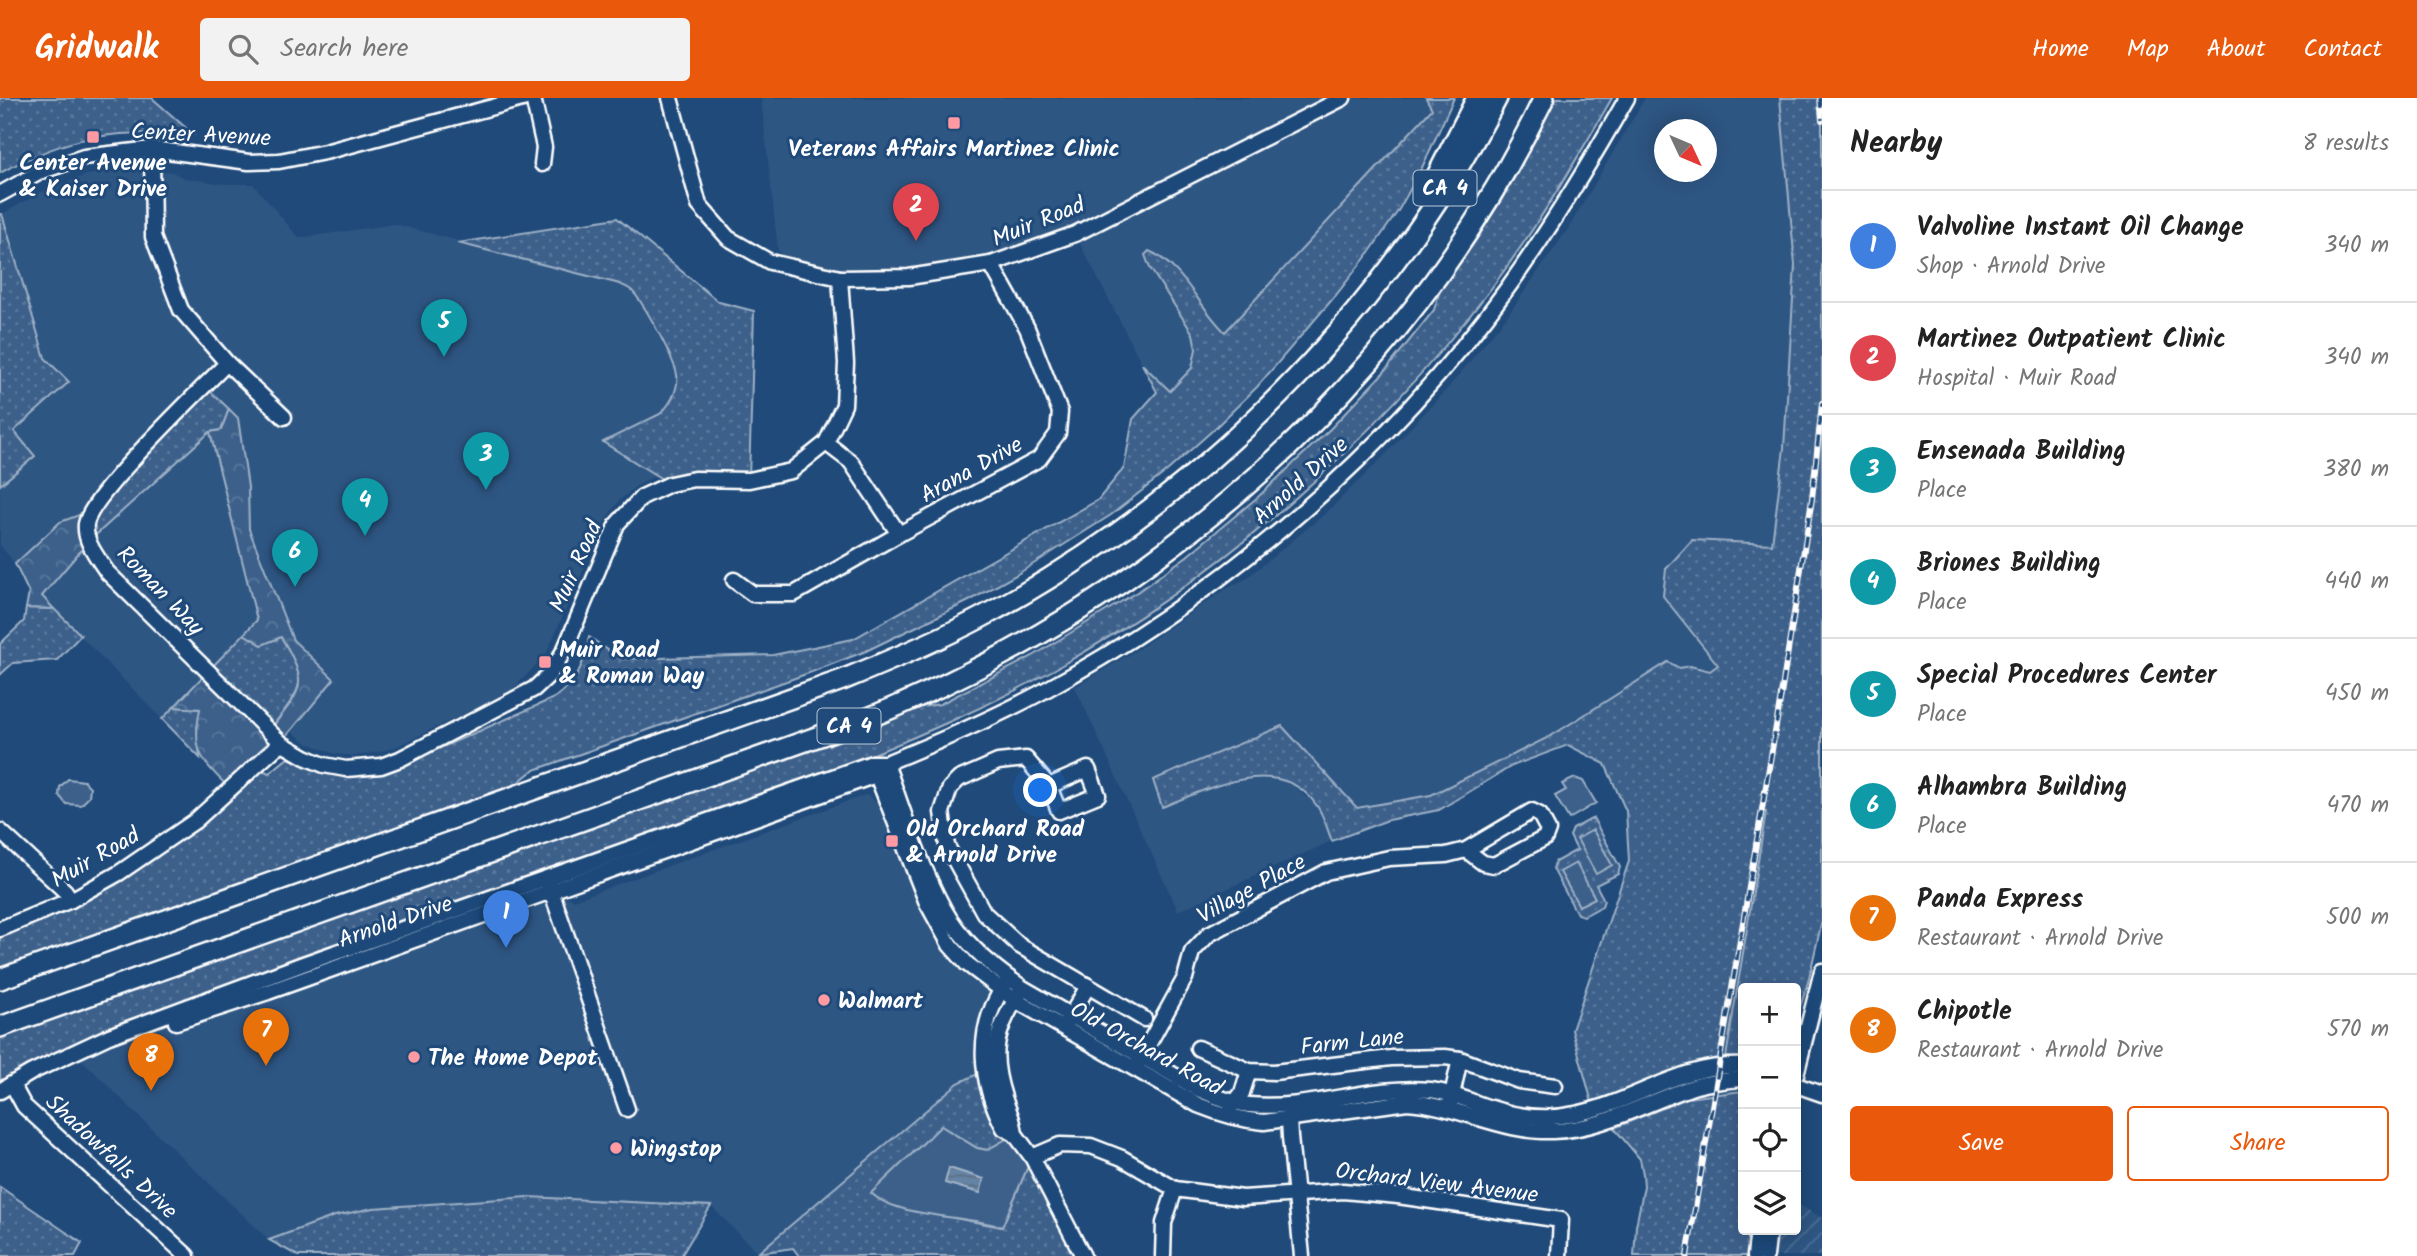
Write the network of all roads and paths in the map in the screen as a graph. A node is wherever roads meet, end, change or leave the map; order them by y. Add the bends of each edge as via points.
1 (526, 98) edge
2 (533, 98) edge
3 (670, 98) edge
4 (1343, 98) edge
5 (1477, 98) edge
6 (1497, 98) edge
7 (1544, 98) edge
8 (1556, 98) edge
9 (1627, 98) edge
10 (152, 149) junction
11 (1517, 149) junction
12 (542, 164) dead end
13 (0, 194) edge
14 (991, 264) junction
15 (1385, 274) junction
16 (840, 278) junction
17 (227, 363) junction
18 (284, 417) dead end
19 (826, 443) junction
20 (899, 534) junction
21 (734, 580) dead end
22 (282, 743) junction
23 (878, 767) junction
24 (1049, 786) dead end
25 (3, 837) edge
26 (1465, 849) junction
27 (549, 884) junction
28 (71, 900) junction
29 (0, 929) edge
30 (1822, 971) edge
31 (0, 979) edge
32 (1005, 985) junction
33 (1088, 986) junction
34 (1019, 994) junction
35 (1144, 1019) dead end
36 (1067, 1022) junction
37 (0, 1027) edge
38 (1198, 1048) dead end
39 (1801, 1055) edge
40 (1460, 1059) junction
41 (1138, 1063) junction
42 (1738, 1066) edge
43 (1249, 1071) junction
44 (1738, 1080) edge
45 (1555, 1086) dead end
46 (1801, 1087) edge
47 (9, 1089) edge
48 (1822, 1094) edge
49 (0, 1100) edge
50 (1450, 1101) junction
51 (1236, 1102) junction
52 (1307, 1102) junction
53 (627, 1109) dead end
54 (1222, 1115) junction
55 (1289, 1120) junction
56 (1015, 1134) junction
57 (1032, 1157) junction
58 (1175, 1189) junction
59 (1296, 1193) junction
60 (1757, 1235) edge
61 (1768, 1235) edge
62 (178, 1253) edge
63 (1083, 1256) edge
64 (1163, 1256) edge
65 (1302, 1256) edge
66 (1559, 1256) edge
67 (1755, 1256) edge
68 (1766, 1256) edge

1 - 10 street, Center Avenue via 279,161 249,162
2 - 12 street via 544,147
3 - 16 street via 699,205 728,238 769,262
4 - 14 street, Muir Road via 1075,234
5 - 15 highway
6 - 15 highway, CA 4 via 1443,191
7 - 11 highway, CA 4
8 - 11 highway
9 - 23 street, Arnold Drive via 1550,228 1507,289 1432,382 1315,500 1219,578 1100,658 977,725
10 - 13 street, Center Avenue via 84,157 42,171
10 - 17 street via 153,237 181,310
11 - 37 highway, CA 4 via 1420,298 1303,433 1179,542 1040,635 950,682 856,723
14 - 16 street, Muir Road via 909,277
14 - 20 street, Arana Drive via 1027,328 1060,412 1058,433 1040,459
15 - 31 highway, CA 4 via 1303,370 1191,476 1090,552 980,618 829,685
16 - 19 street, Muir Road via 844,405
17 - 18 street
17 - 22 street, Roman Way via 90,511 88,542 107,572
19 - 20 street via 851,462
19 - 22 street, Muir Road via 791,471 749,480 670,484 642,497 617,524 559,660 550,674 522,697 381,766 346,769 324,765
20 - 21 street, Arana Drive via 794,594 753,594
22 - 28 street, Muir Road via 195,821
23 - 27 street, Arnold Drive
23 - 32 street, Old Orchard Road via 944,910
24 - 33 street via 1026,759 998,762 960,779 950,788 942,812 947,846 984,913 1020,946
25 - 28 street
26 - 26 street, Village Place via 1532,811 1540,815 1548,830 1545,838 1494,865 1483,863
26 - 41 street, Village Place via 1446,855 1389,858 1326,872 1209,934 1192,952 1185,978
27 - 47 street, Arnold Drive via 303,964 109,1036 42,1067
27 - 53 street
28 - 29 street, Muir Road
30 - 39 street
32 - 34 street, Old Orchard Road
32 - 56 street via 989,1015 984,1071 998,1116 1004,1128
33 - 35 street
33 - 36 street
34 - 36 street, Old Orchard Road
34 - 56 street via 1002,1021 997,1050 1001,1087
36 - 41 street, Old Orchard Road
38 - 43 street, Farm Lane
40 - 43 street, Farm Lane via 1391,1058
40 - 45 street, Farm Lane via 1519,1081
40 - 50 street
41 - 51 street, Old Orchard Road
41 - 54 street, Old Orchard Road via 1198,1105
42 - 50 street, Old Orchard Road via 1703,1069 1594,1110 1549,1117
43 - 51 street
44 - 50 street, Old Orchard Road via 1698,1086 1614,1119 1553,1131 1485,1122
46 - 48 street
47 - 49 street, Arnold Drive
47 - 62 street, Shadowfalls Drive
50 - 52 street, Old Orchard Road via 1432,1090 1399,1089
50 - 55 street, Old Orchard Road via 1407,1102
51 - 52 street, Old Orchard Road
51 - 54 street
52 - 55 street via 1294,1110
54 - 55 street, Old Orchard Road via 1245,1121
55 - 59 street
56 - 57 street
57 - 58 street, Orchard View Avenue via 1060,1145 1091,1146
57 - 63 street
58 - 59 street, Orchard View Avenue via 1243,1198
58 - 64 street via 1164,1223
59 - 65 street
59 - 66 street, Orchard View Avenue via 1398,1196 1561,1220
60 - 67 street
61 - 68 street

